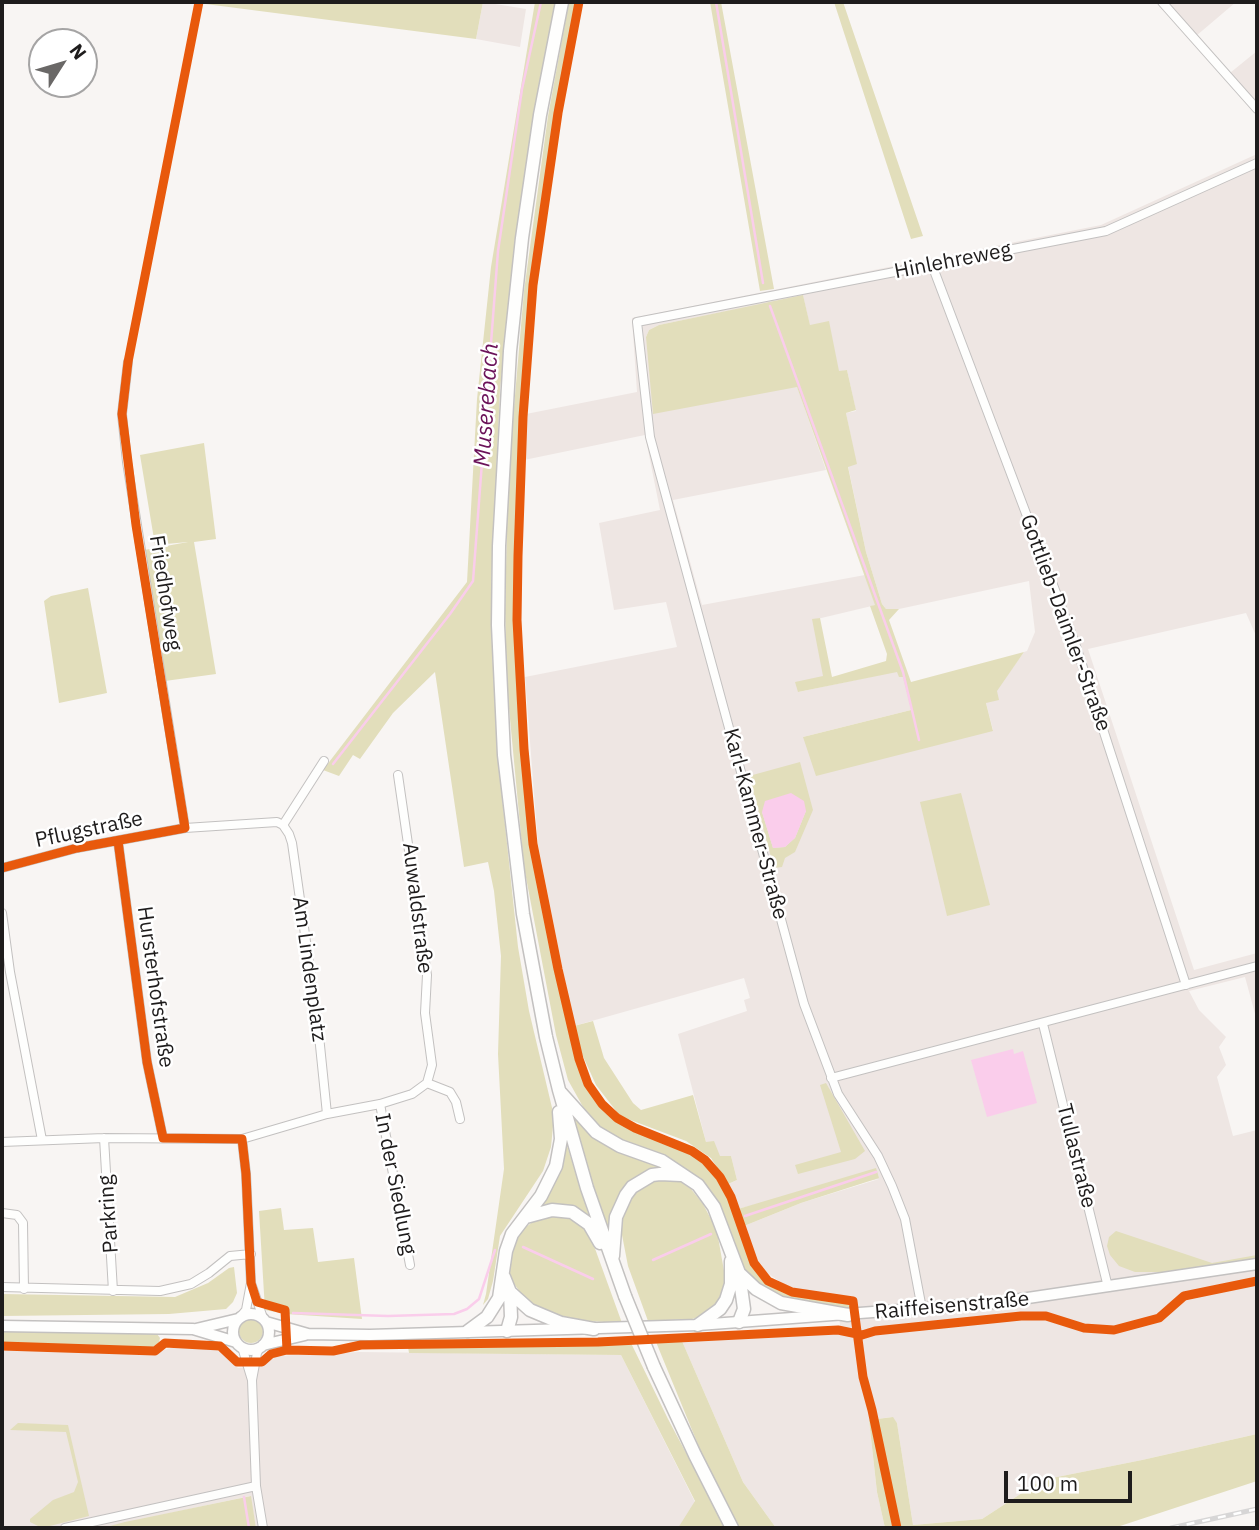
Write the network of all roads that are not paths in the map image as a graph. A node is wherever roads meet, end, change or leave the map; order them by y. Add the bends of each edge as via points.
1 (562, 2) edge
2 (1162, 2) edge
3 (1257, 109) edge
4 (1257, 163) edge
5 (932, 265) junction
6 (636, 322) joint
7 (128, 362) dead end
8 (324, 761) dead end
9 (398, 775) dead end
10 (283, 825) junction
11 (185, 828) junction
12 (118, 841) junction
13 (2, 868) edge
14 (2, 913) edge
15 (1257, 966) edge
16 (1186, 985) junction
17 (1043, 1024) junction
18 (831, 1078) junction
19 (427, 1083) junction
20 (559, 1090) junction
21 (380, 1104) junction
22 (327, 1114) junction
23 (460, 1119) dead end
24 (104, 1138) junction
25 (163, 1138) junction
26 (242, 1139) junction
27 (42, 1140) junction
28 (2, 1142) edge
29 (685, 1176) junction
30 (2, 1213) edge
31 (526, 1217) junction
32 (251, 1254) junction
33 (612, 1263) junction
34 (1257, 1264) edge
35 (410, 1265) dead end
36 (735, 1278) junction
37 (251, 1283) junction
38 (2, 1287) edge
39 (1108, 1287) junction
40 (24, 1289) junction
41 (113, 1291) junction
42 (505, 1295) junction
43 (922, 1309) junction
44 (848, 1315) junction
45 (240, 1318) junction
46 (264, 1320) junction
47 (738, 1322) junction
48 (698, 1325) junction
49 (2, 1326) edge
50 (193, 1329) junction
51 (594, 1329) junction
52 (468, 1331) junction
53 (507, 1331) junction
54 (308, 1334) junction
55 (239, 1345) junction
56 (262, 1346) junction
57 (252, 1380) junction
58 (256, 1486) junction
59 (65, 1528) edge
60 (263, 1528) edge
61 (732, 1528) edge

1 - 20 main road via 540,115 510,351 498,612 504,754 516,865
2 - 3 street
4 - 5 street, Hinlehreweg via 1106,231
5 - 6 street, Hinlehreweg
5 - 16 street, Gottlieb-Daimler-Straße via 1075,643
6 - 18 street, Karl-Kammer-Straße via 650,437 804,1004
7 - 11 street, Friedhofweg via 122,414 127,463
8 - 10 street
9 - 19 street, Auwaldstraße via 427,975 425,1013 432,1065
10 - 11 street, Pflugstraße
10 - 22 street, Am Lindenplatz via 292,844
11 - 12 street, Pflugstraße
12 - 13 street, Pflugstraße
12 - 25 street, Hursterhofstraße via 147,1062
14 - 27 street
15 - 16 street
16 - 17 street
17 - 18 street
17 - 39 street, Tullastraße
18 - 43 street, Karl-Kammer-Straße via 892,1186 905,1219
19 - 21 street via 415,1093
19 - 23 street via 450,1092
20 - 29 main road via 596,1132
20 - 31 main road via 561,1139 556,1166
20 - 33 main road
21 - 22 street
21 - 35 street, In der Siedlung
22 - 26 street
24 - 25 street
24 - 27 street
24 - 41 street, Parkring
25 - 26 street
26 - 32 street
27 - 28 street
29 - 33 main road via 660,1174 641,1180 625,1195 616,1217
29 - 36 main road via 714,1207
30 - 40 street via 17,1215 23,1223
31 - 33 main road via 552,1210 580,1216
31 - 42 main road via 506,1251
32 - 37 street
32 - 41 street via 230,1256 191,1284 160,1291
33 - 61 main road, bridge via 654,1367
34 - 39 street, Raiffeisenstraße
36 - 44 main road via 781,1303
36 - 47 main road via 733,1306
36 - 48 main road via 720,1309
37 - 45 street
37 - 46 street
38 - 40 street
39 - 43 street, Raiffeisenstraße
40 - 41 street
42 - 51 main road via 544,1317
42 - 52 main road
42 - 53 main road via 511,1317
43 - 44 street, Raiffeisenstraße
44 - 47 street, Raiffeisenstraße
45 - 46 street via 250,1314
45 - 50 street
45 - 55 street via 233,1327
46 - 54 street, Raiffeisenstraße
46 - 56 street via 269,1334
47 - 48 street, Raiffeisenstraße
48 - 51 street, Raiffeisenstraße
49 - 50 street
50 - 55 street
51 - 53 street, Raiffeisenstraße
52 - 53 street, Raiffeisenstraße
52 - 54 street, Raiffeisenstraße
54 - 56 street, Raiffeisenstraße
55 - 56 street via 251,1350
55 - 57 street
56 - 57 street
57 - 58 street
58 - 59 street
58 - 60 street

